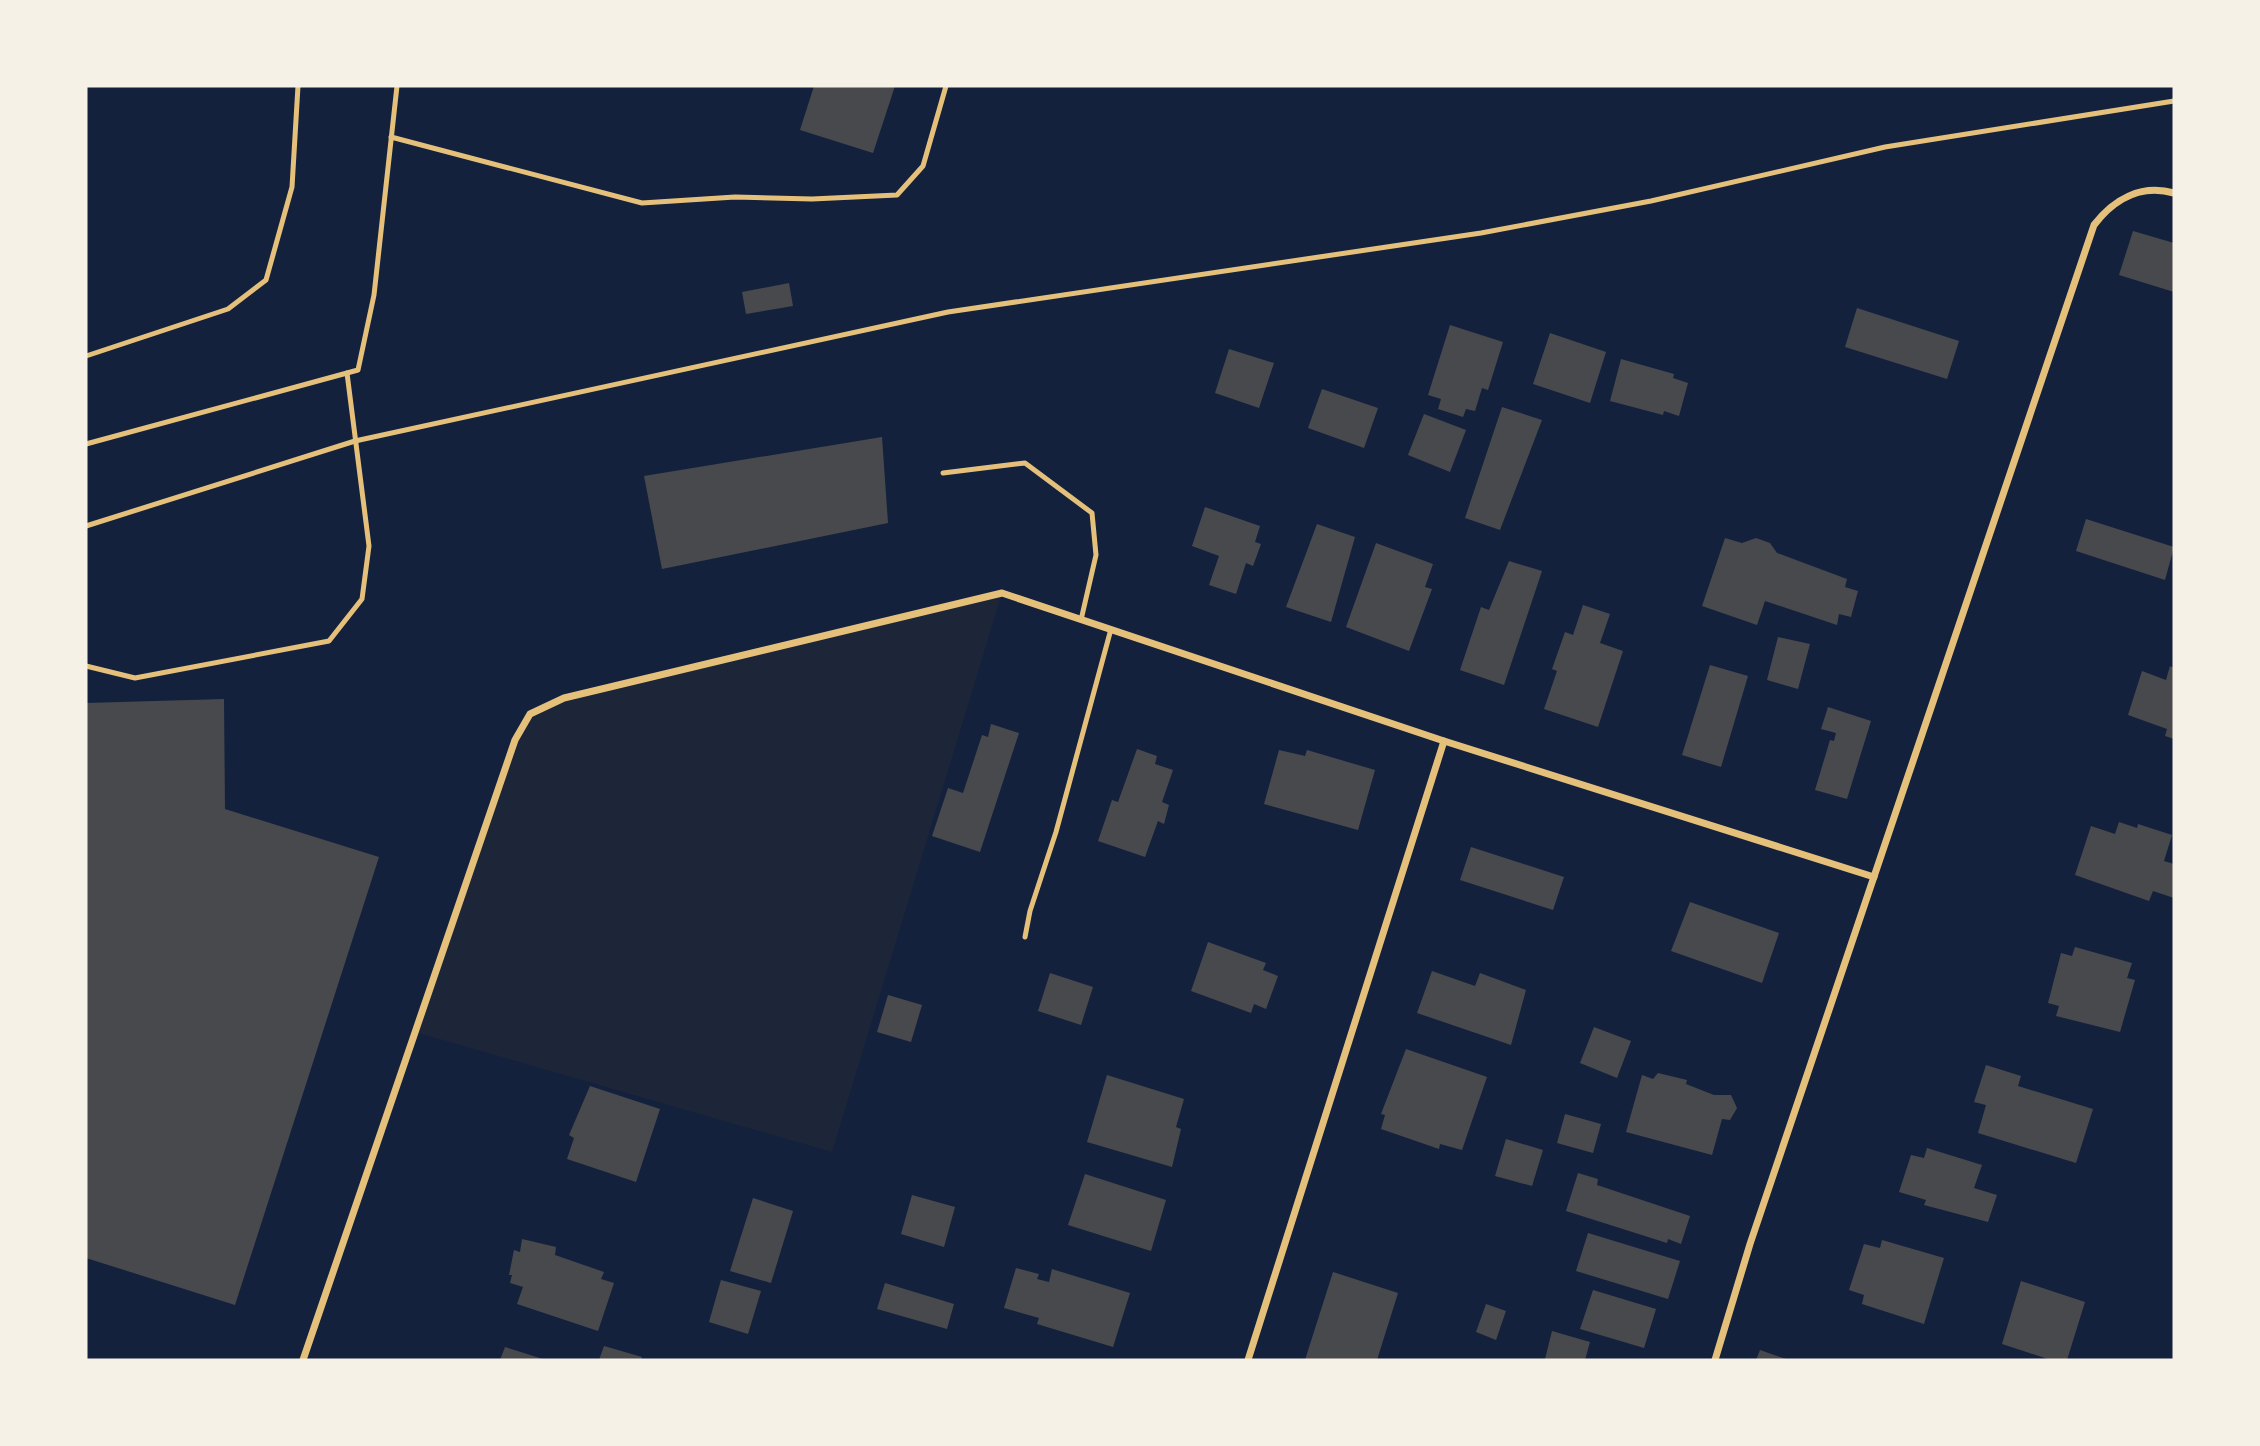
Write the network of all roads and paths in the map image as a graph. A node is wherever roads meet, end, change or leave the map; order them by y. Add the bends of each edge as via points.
1 (298, 86) edge
2 (397, 86) edge
3 (946, 86) edge
4 (2174, 101) edge
5 (391, 137) junction
6 (2174, 192) edge
7 (86, 356) edge
8 (347, 373) junction
9 (355, 441) junction
10 (86, 444) edge
11 (943, 473) dead end
12 (86, 526) edge
13 (1081, 620) junction
14 (1111, 629) junction
15 (86, 666) edge
16 (1444, 741) junction
17 (1874, 877) junction
18 (1025, 937) dead end
19 (303, 1360) edge
20 (1248, 1360) edge
21 (1715, 1360) edge

1 - 7 lane via 292,187 266,280 228,309
2 - 5 lane
3 - 5 lane via 923,166 897,195 642,203
4 - 9 lane via 1885,147 1651,201 1481,233 948,312
5 - 8 lane via 374,296 358,370
6 - 17 street via 2151,189 2122,197 2094,225
8 - 9 lane
8 - 10 lane
9 - 12 lane
9 - 15 lane via 369,546 362,598 329,641 135,678
11 - 13 lane via 1025,463 1092,513 1096,555
13 - 14 street
13 - 19 street via 1002,593 564,698 530,714 515,740
14 - 16 street
14 - 18 lane
16 - 17 street
16 - 20 street
17 - 21 street

